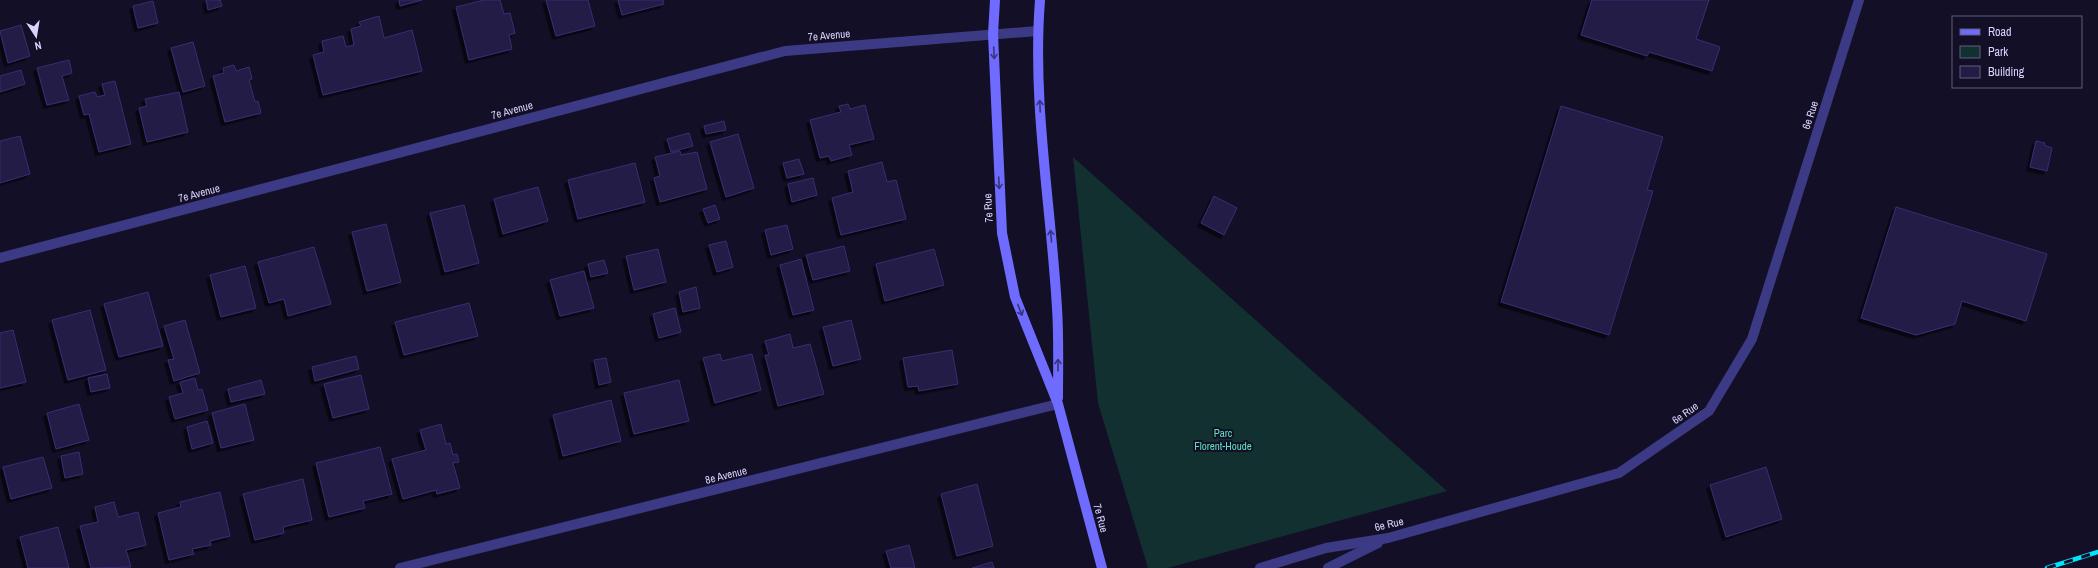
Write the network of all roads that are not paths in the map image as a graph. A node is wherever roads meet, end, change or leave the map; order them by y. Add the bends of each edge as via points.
1 (995, 0) edge
2 (1040, 0) edge
3 (1859, 0) edge
4 (1038, 31) junction
5 (993, 34) junction
6 (0, 258) edge
7 (1058, 404) junction
8 (1388, 538) junction
9 (400, 568) edge
10 (1102, 568) edge
11 (1260, 568) edge
12 (1328, 568) edge

1 - 5 main road, 7e Rue
2 - 4 main road, 7e Rue
3 - 8 street, 6e Rue via 1752,339 1709,411 1619,473
4 - 5 street, 7e Avenue
7 -> 4 main road, 7e Rue via 1058,309 1041,128
5 - 6 street, 7e Avenue via 784,51
5 -> 7 main road, 7e Rue via 1002,233 1015,297
7 - 9 street, 8e Avenue
7 - 10 main road, 7e Rue
8 - 11 street, 6e Rue via 1326,548
8 - 12 street

